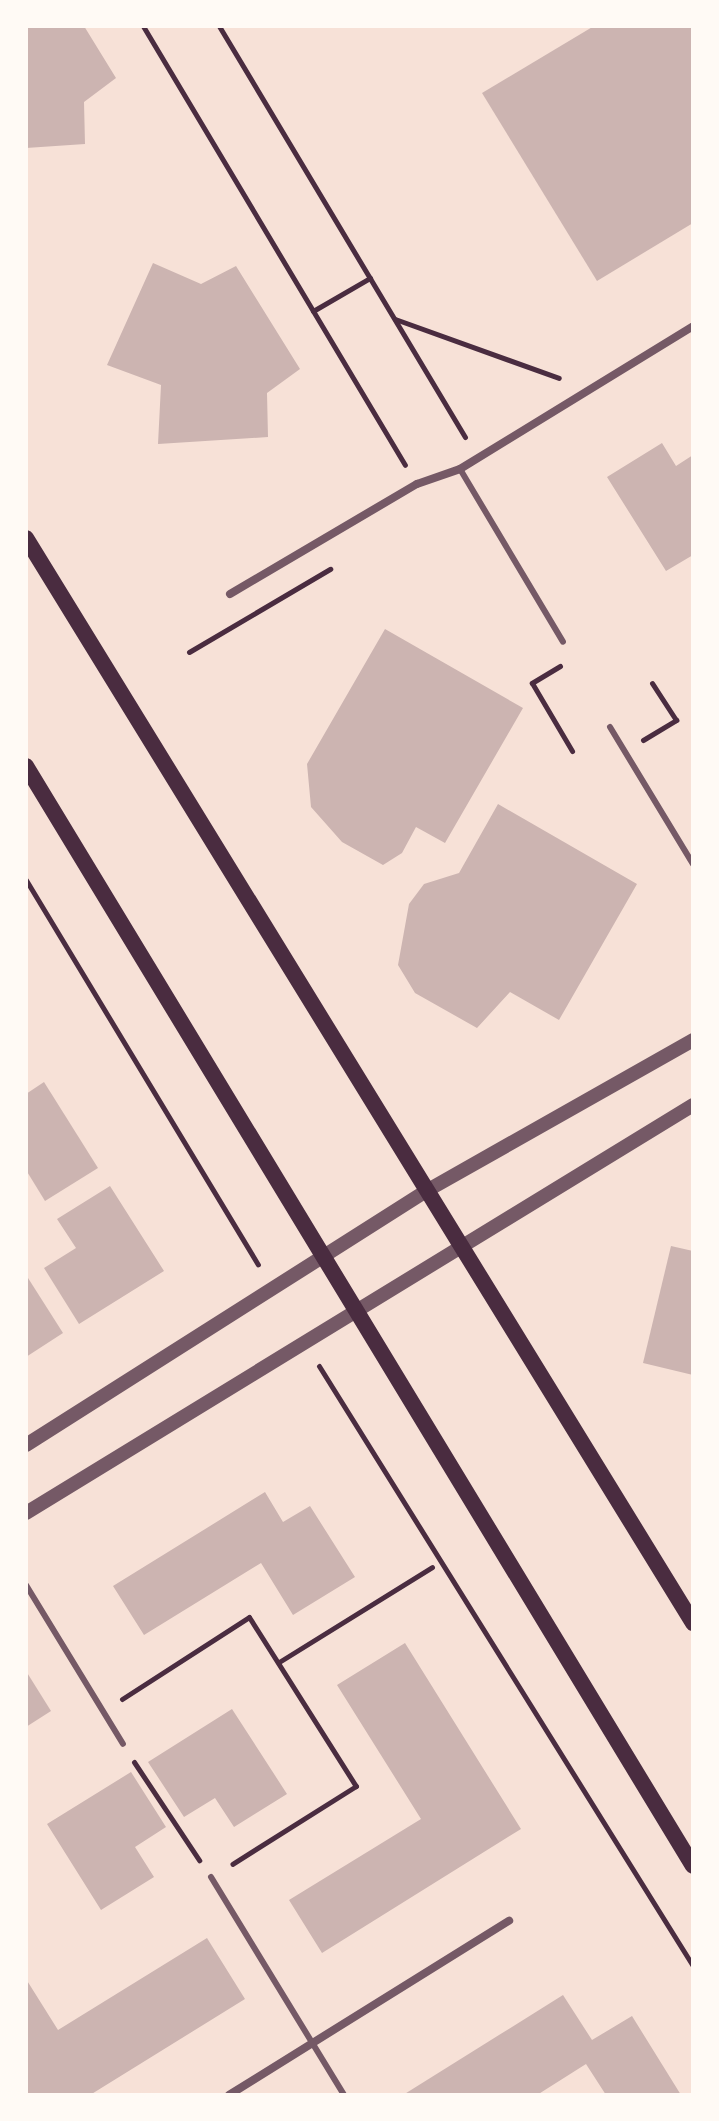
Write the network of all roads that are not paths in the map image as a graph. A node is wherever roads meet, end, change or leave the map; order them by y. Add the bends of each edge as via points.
1 (693, 326) edge
2 (460, 469) junction
3 (26, 538) edge
4 (230, 594) dead end
5 (563, 642) road end
6 (610, 727) dead end
7 (26, 766) edge
8 (693, 864) edge
9 (693, 1040) edge
10 (693, 1105) edge
11 (428, 1190) junction
12 (460, 1244) junction
13 (324, 1259) junction
14 (353, 1311) junction
15 (26, 1445) edge
16 (26, 1513) edge
17 (26, 1585) edge
18 (693, 1623) edge
19 (123, 1744) road end
20 (693, 1866) edge
21 (211, 1877) road end
22 (509, 1921) dead end
23 (314, 2043) junction
24 (229, 2095) edge
25 (344, 2095) edge

1 - 2 street
2 - 4 street via 417,484
2 - 5 lane
3 - 11 main road
6 - 8 lane
7 - 13 main road
9 - 11 street
10 - 12 street
11 - 12 main road
11 - 13 street
12 - 14 street
12 - 18 main road
13 - 14 main road
13 - 15 street
14 - 16 street
14 - 20 main road
17 - 19 lane
21 - 23 lane
22 - 23 street
23 - 24 street
23 - 25 lane

